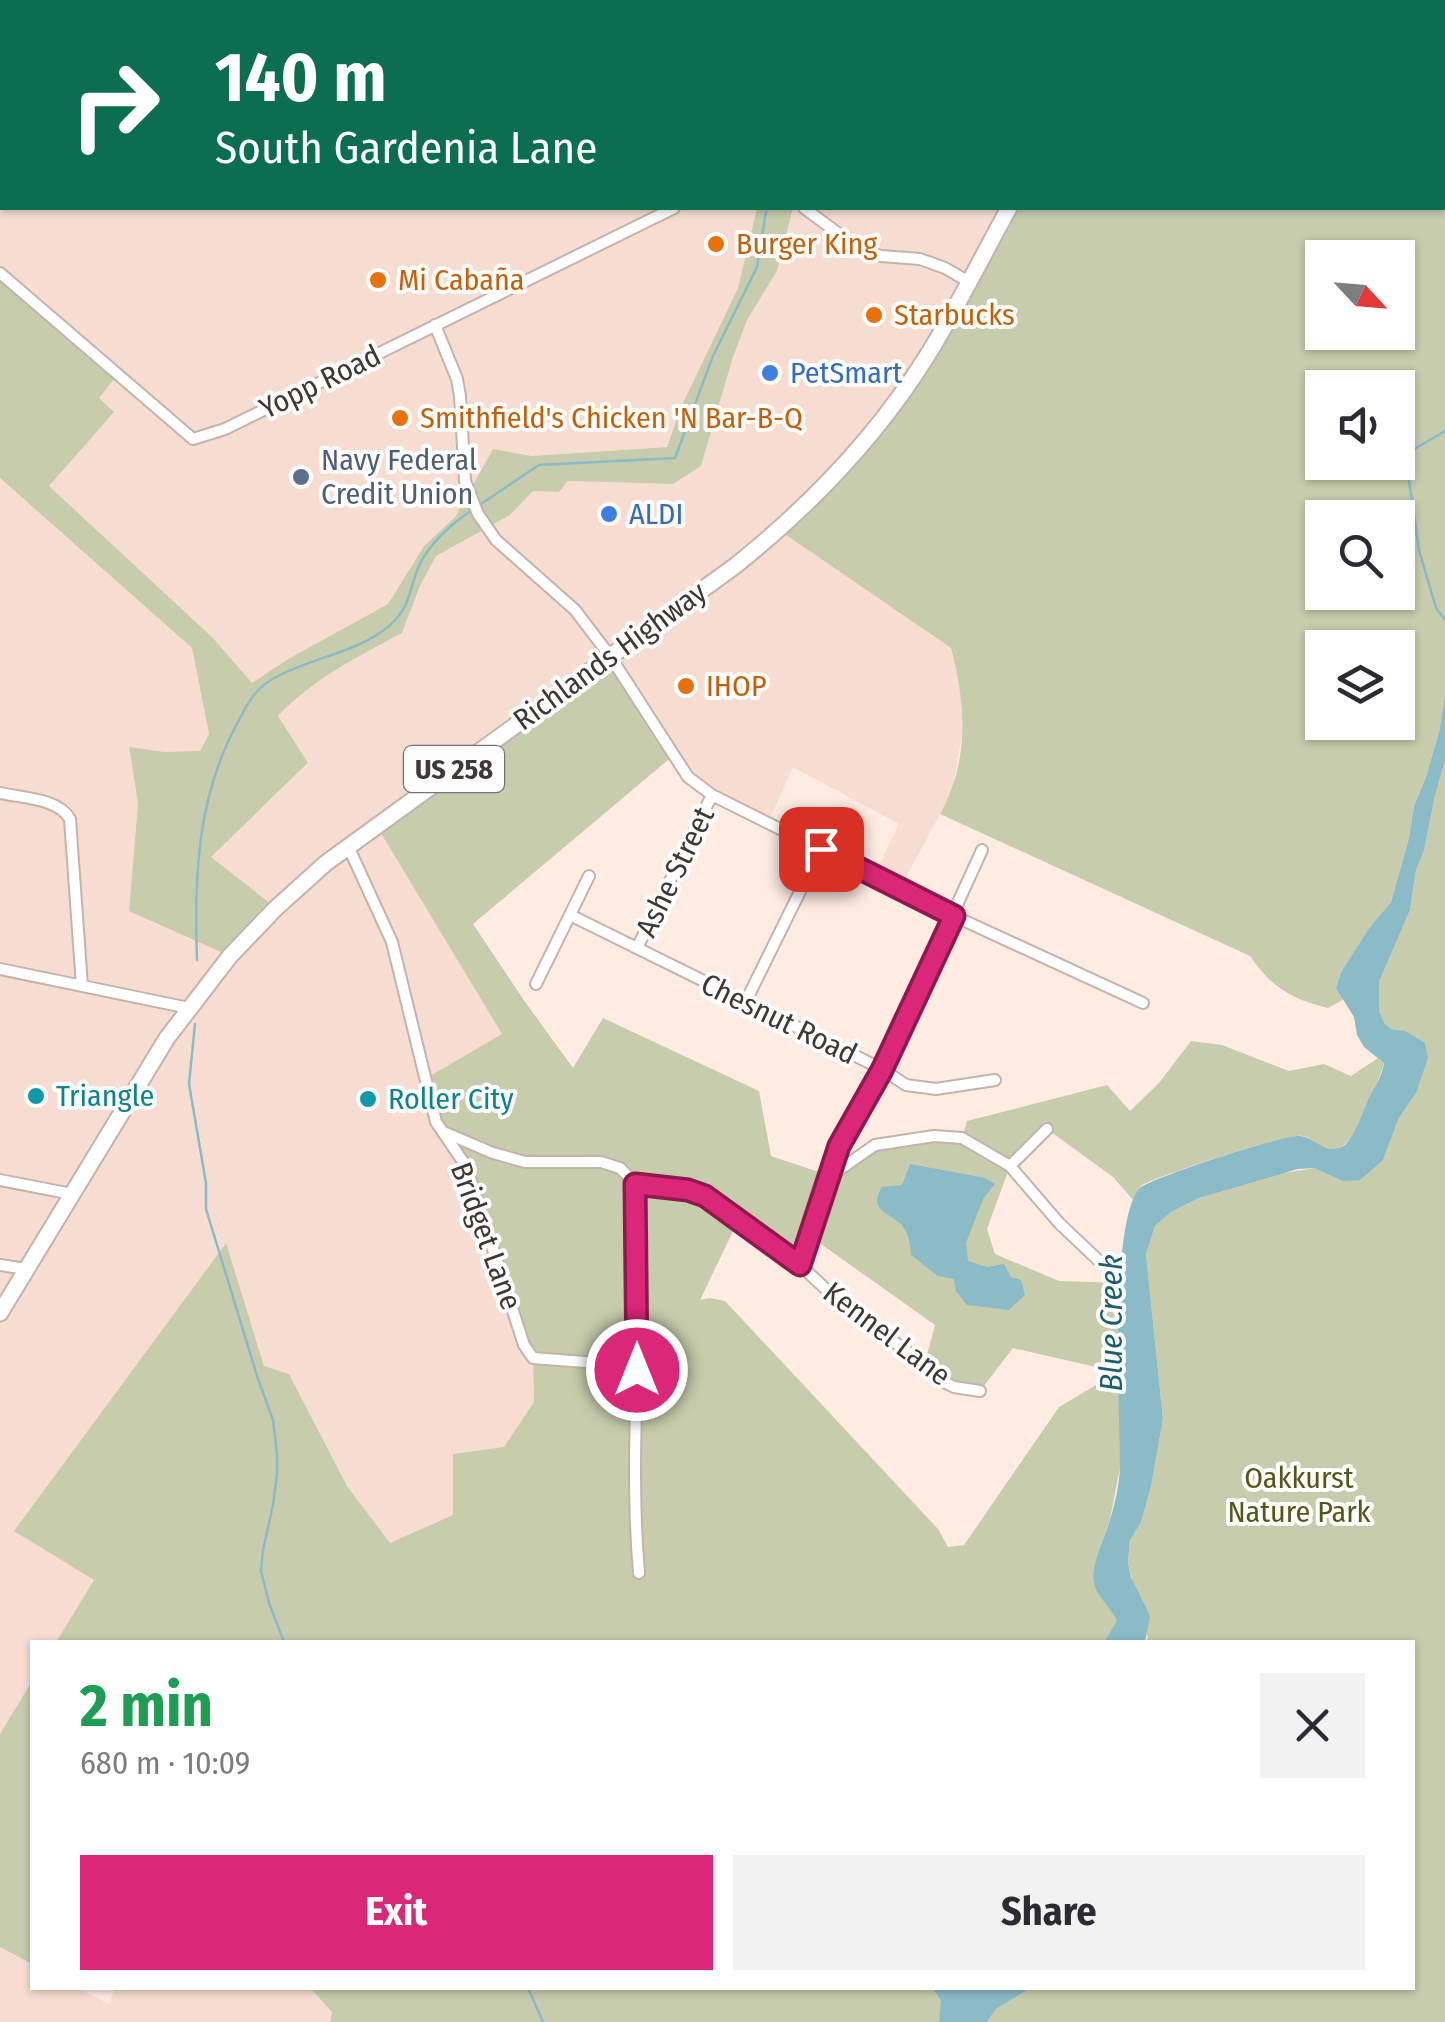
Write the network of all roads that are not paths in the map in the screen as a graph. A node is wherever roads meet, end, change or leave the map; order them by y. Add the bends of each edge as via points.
1 (670, 210) edge
2 (807, 210) edge
3 (1008, 210) edge
4 (0, 273) edge
5 (968, 282) junction
6 (435, 325) junction
7 (610, 656) junction
8 (0, 793) edge
9 (712, 795) junction
10 (348, 846) junction
11 (821, 849) junction
12 (982, 850) dead end
13 (589, 876) dead end
14 (570, 916) junction
15 (954, 916) junction
16 (638, 948) junction
17 (0, 968) edge
18 (536, 984) dead end
19 (82, 986) junction
20 (744, 1003) junction
21 (1143, 1003) dead end
22 (189, 1008) junction
23 (882, 1070) junction
24 (996, 1080) dead end
25 (1047, 1129) dead end
26 (445, 1132) junction
27 (1010, 1166) junction
28 (831, 1176) junction
29 (0, 1180) edge
30 (635, 1184) junction
31 (72, 1194) junction
32 (1098, 1260) dead end
33 (0, 1264) edge
34 (800, 1265) junction
35 (26, 1270) junction
36 (0, 1313) edge
37 (637, 1370) junction
38 (980, 1391) dead end
39 (639, 1573) dead end

1 - 6 street, Yopp Road
2 - 5 street via 858,248 920,259
3 - 5 main road, Richlands Highway / US 258
4 - 6 street, Yopp Road via 192,439
5 - 7 main road, Richlands Highway / US 258 via 905,389 825,486 766,542
6 - 7 street via 457,379 465,481 478,514
7 - 9 street via 688,778
7 - 10 main road, Richlands Highway / US 258
8 - 19 street via 56,805 70,819
9 - 11 street
9 - 16 street, Ashe Street
10 - 22 main road, Richlands Highway / US 258 via 276,908
10 - 26 street, Bridget Lane via 392,942 436,1122
11 - 15 street
11 - 20 street
12 - 15 street
13 - 14 street
14 - 16 street, Chesnut Road
14 - 18 street
15 - 21 street
15 - 23 street
16 - 20 street, Chesnut Road
17 - 19 street
19 - 22 street
20 - 23 street, Chesnut Road
22 - 31 main road, Richlands Highway / US 258
23 - 24 street, Chesnut Road via 906,1084 936,1089
23 - 28 street via 839,1146
25 - 27 street
26 - 30 street via 525,1162 601,1162 620,1168
26 - 37 street, Bridget Lane via 466,1166 533,1358
27 - 28 street via 962,1138 934,1136 875,1145
27 - 32 street
28 - 34 street
29 - 31 street
30 - 34 street, Kennel Lane via 705,1196
30 - 37 street
31 - 35 main road, Richlands Highway / US 258
33 - 35 street
34 - 38 street, Kennel Lane via 937,1379
35 - 36 main road, Richlands Highway / US 258
37 - 39 street

